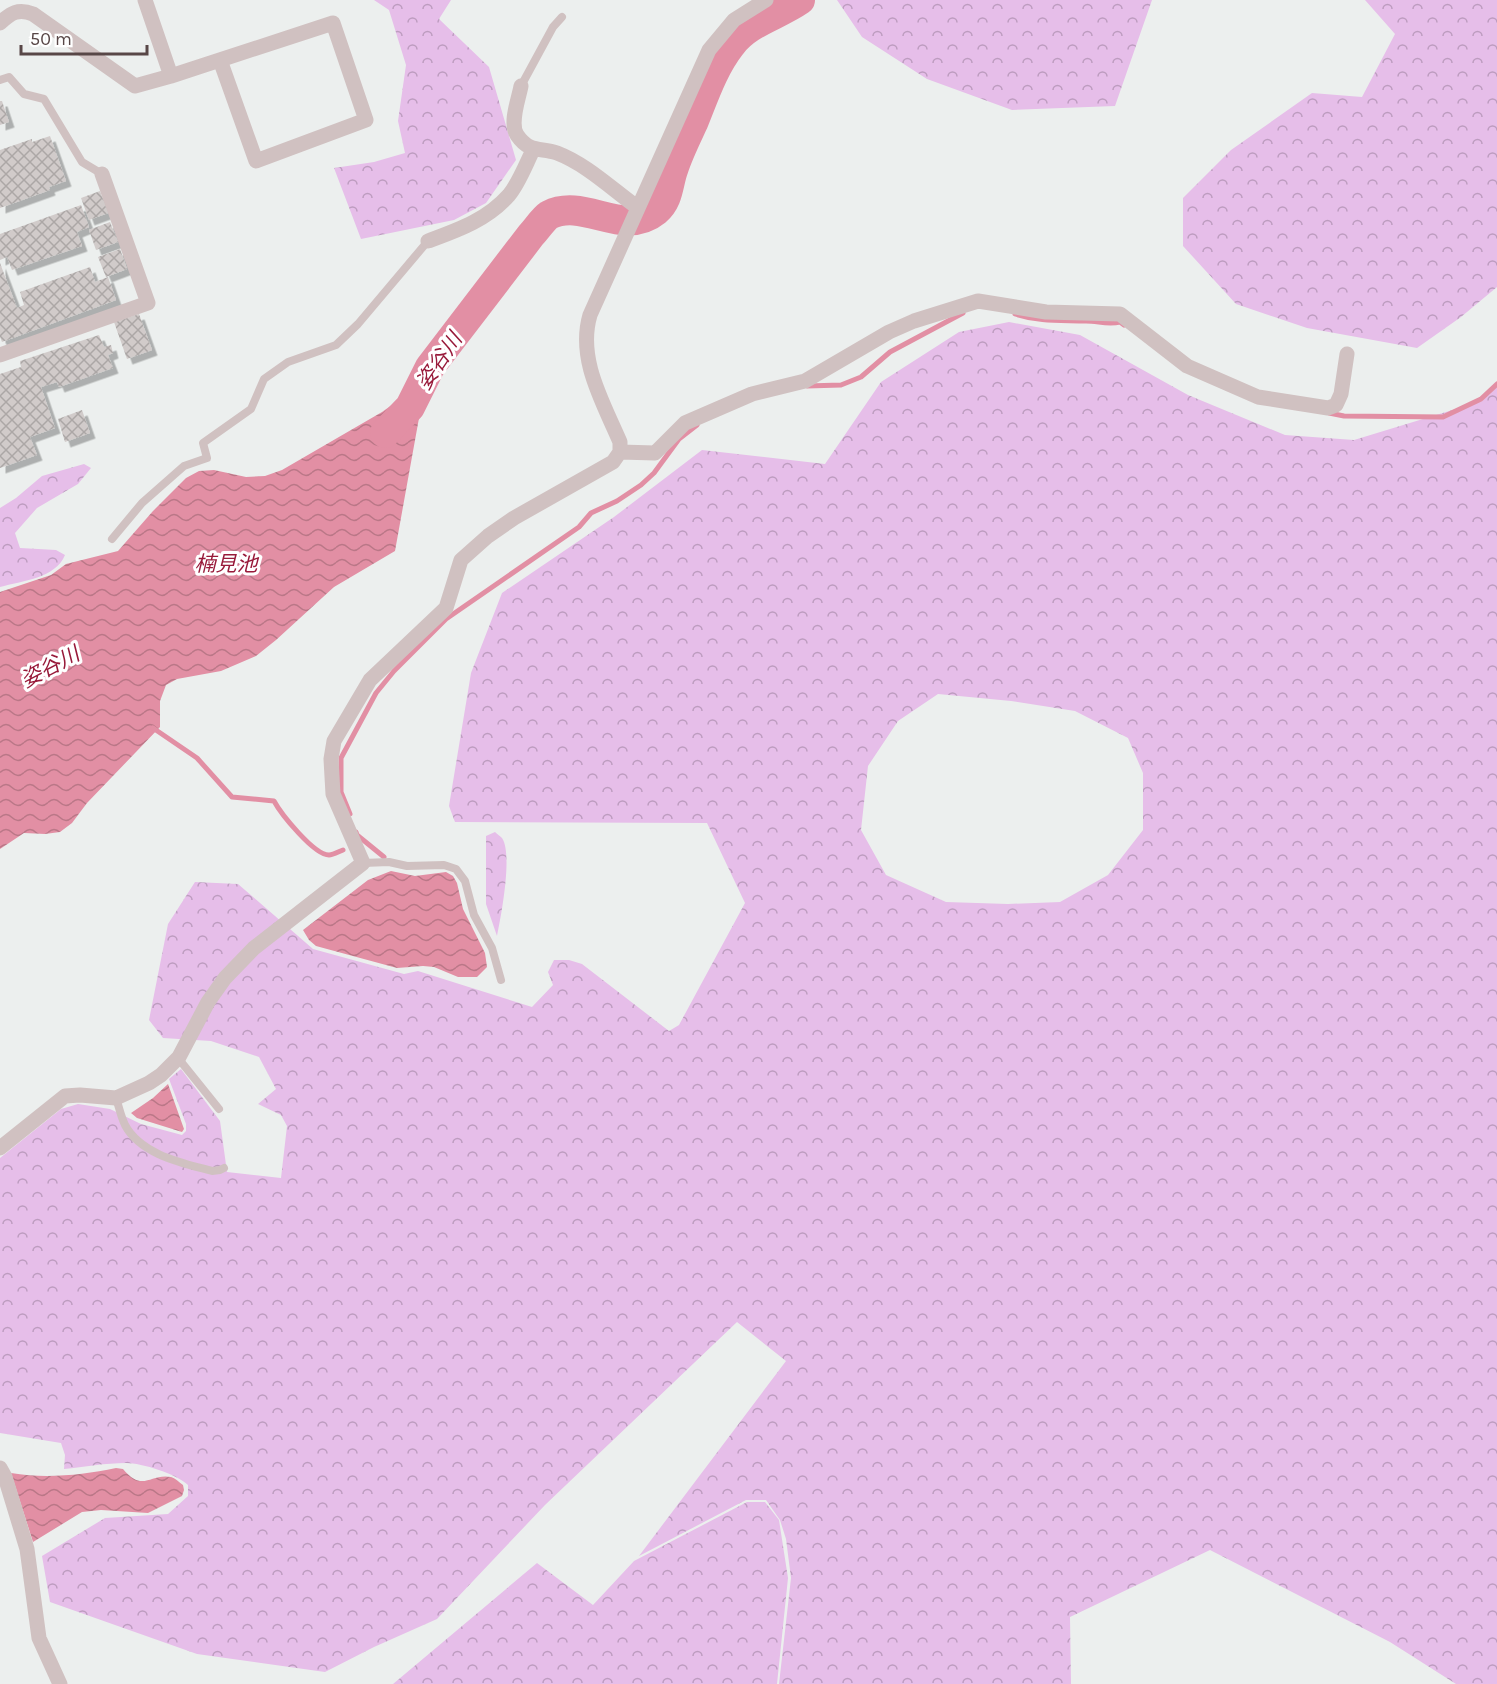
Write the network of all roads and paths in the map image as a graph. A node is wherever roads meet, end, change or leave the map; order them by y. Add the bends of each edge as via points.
1 (145, 0) edge
2 (766, 0) edge
3 (562, 17) dead end
4 (0, 23) edge
5 (220, 60) junction
6 (171, 76) junction
7 (0, 80) edge
8 (521, 86) joint
9 (533, 150) junction
10 (102, 174) joint
11 (636, 210) junction
12 (428, 241) joint
13 (1347, 354) dead end
14 (0, 355) edge
15 (620, 452) junction
16 (112, 539) dead end
17 (363, 863) junction
18 (501, 980) dead end
19 (178, 1058) junction
20 (116, 1098) junction
21 (219, 1109) dead end
22 (0, 1148) edge
23 (224, 1168) dead end
24 (0, 1468) edge
25 (60, 1684) edge

1 - 6 street
2 - 11 street via 734,20 709,50
3 - 8 lane
4 - 6 street via 17,11 33,14 135,86
5 - 5 street via 333,23 366,120 256,161
5 - 6 street
7 - 10 lane via 9,77 24,94 44,99 82,162
8 - 9 street via 514,123 516,134
9 - 11 street via 556,153 585,169
9 - 12 street via 510,195 480,221
10 - 14 street via 148,303
11 - 15 street via 586,330 586,351 620,442
12 - 16 lane via 336,345 288,362 264,379 250,409 203,443 207,458 184,466 142,503
13 - 15 street via 1341,394 1336,405 1328,408 1258,397 1187,366 1120,314 1046,312 978,301 905,324 805,381 752,394 685,423 655,453
15 - 17 street via 613,462 514,518 461,560 446,608 370,680 334,741 331,759 333,794
17 - 18 lane via 444,865 456,869 465,881 474,915 492,948
17 - 19 street via 254,948 225,978
19 - 20 street via 149,1083
19 - 21 lane
20 - 22 street via 66,1096
20 - 23 lane via 135,1138 162,1156 212,1171
24 - 25 street via 27,1549 39,1638

